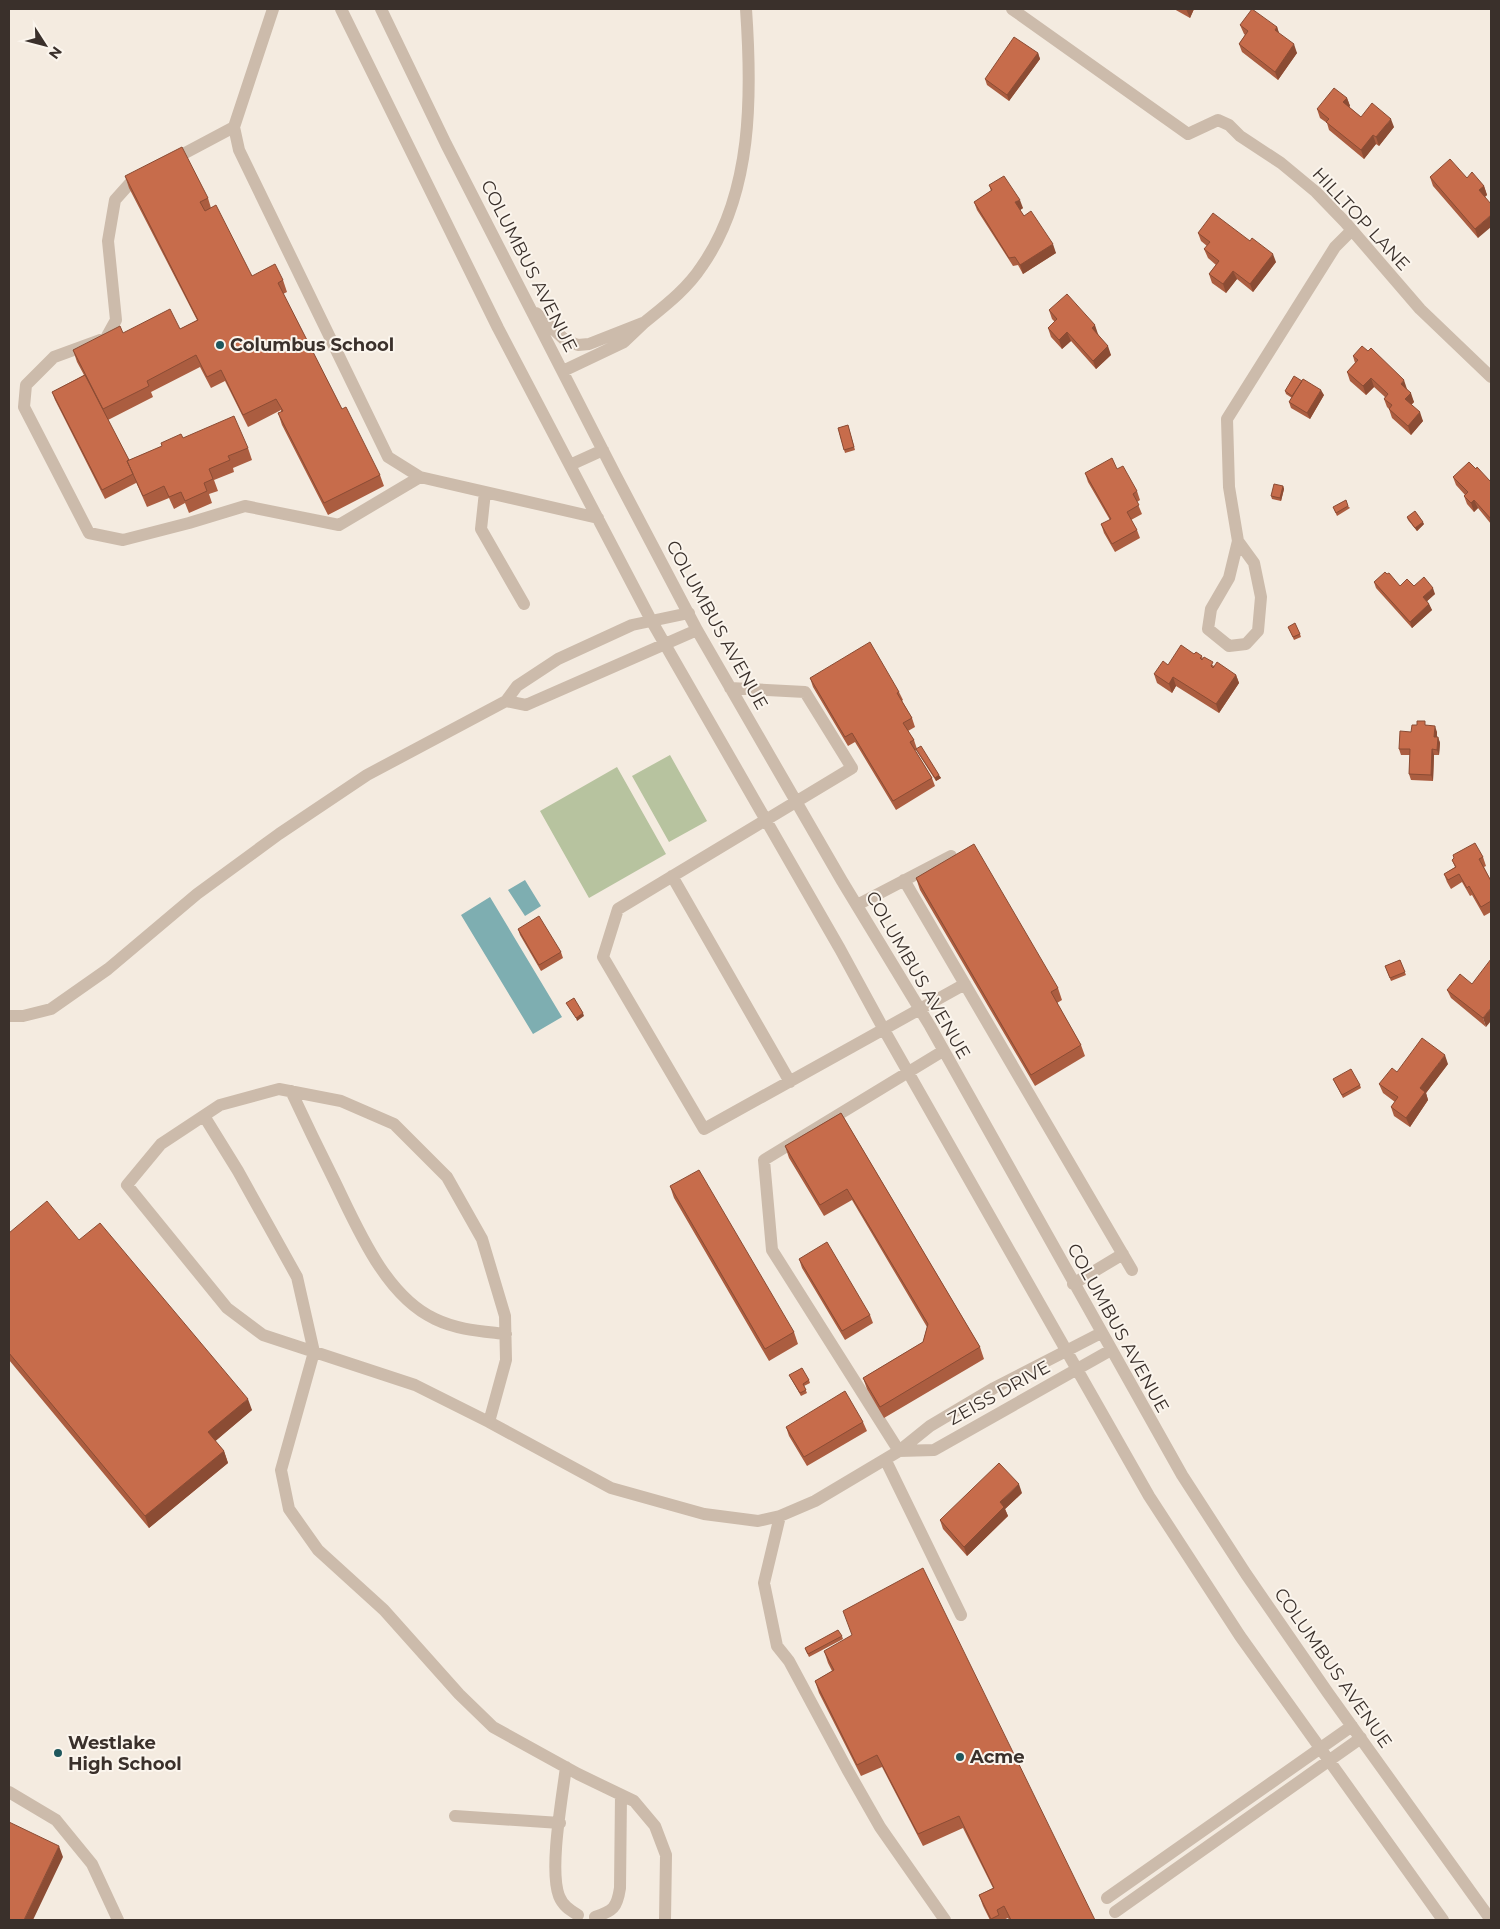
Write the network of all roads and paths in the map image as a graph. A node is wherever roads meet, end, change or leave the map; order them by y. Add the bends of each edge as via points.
1 (273, 9) edge
2 (341, 9) edge
3 (381, 9) edge
4 (746, 9) edge
5 (1012, 9) edge
6 (234, 126) junction
7 (1352, 230) junction
8 (530, 307) junction
9 (645, 322) junction
10 (563, 372) junction
11 (1491, 377) edge
12 (603, 450) junction
13 (570, 465) junction
14 (420, 477) junction
15 (485, 492) junction
16 (598, 518) junction
17 (1238, 541) junction
18 (524, 604) dead end
19 (689, 614) junction
20 (651, 620) junction
21 (697, 630) junction
22 (665, 644) junction
23 (730, 688) junction
24 (506, 702) junction
25 (796, 801) junction
26 (766, 819) junction
27 (951, 856) edge
28 (672, 876) junction
29 (904, 880) junction
30 (857, 905) junction
31 (965, 984) junction
32 (919, 1009) junction
33 (9, 1016) edge
34 (883, 1028) junction
35 (943, 1051) junction
36 (909, 1072) junction
37 (790, 1082) junction
38 (291, 1091) junction
39 (204, 1116) junction
40 (1123, 1254) junction
41 (1132, 1270) dead end
42 (1073, 1284) junction
43 (1101, 1333) junction
44 (506, 1334) junction
45 (1111, 1350) junction
46 (1066, 1351) junction
47 (314, 1352) junction
48 (1076, 1370) junction
49 (489, 1422) junction
50 (899, 1451) junction
51 (886, 1460) junction
52 (780, 1516) junction
53 (961, 1615) dead end
54 (1352, 1726) junction
55 (1360, 1738) junction
56 (1320, 1748) junction
57 (1329, 1761) junction
58 (566, 1767) junction
59 (9, 1792) edge
60 (620, 1794) junction
61 (455, 1816) dead end
62 (560, 1824) junction
63 (1107, 1898) dead end
64 (1115, 1912) dead end
65 (578, 1915) dead end
66 (595, 1917) dead end
67 (118, 1920) edge
68 (665, 1920) edge
69 (945, 1920) edge
70 (1444, 1920) edge
71 (1491, 1920) edge

1 - 6 street
2 - 13 street via 498,328
3 - 8 street, COLUMBUS AVENUE
4 - 9 street via 748,123 739,176 726,222 717,243 689,283
5 - 7 street, HILLTOP LANE via 1188,134 1218,120 1229,125 1316,192
6 - 14 street via 240,150 388,457
6 - 14 street via 132,181 116,200 108,241 116,320 106,338 54,357 26,385 24,407 89,533 123,540 245,506 339,524
7 - 11 street, HILLTOP LANE via 1420,309
7 - 17 street via 1336,247 1227,418 1229,487
8 - 9 street via 565,340 578,345 589,344
8 - 10 street, COLUMBUS AVENUE
9 - 10 street via 624,342
10 - 12 street, COLUMBUS AVENUE
12 - 13 street
12 - 19 street, COLUMBUS AVENUE
13 - 16 street
14 - 15 street
15 - 16 street
15 - 18 street via 481,529
16 - 20 street
17 - 17 street via 1229,578 1211,609 1208,629 1228,646 1246,644 1258,631 1261,598 1254,563
19 - 20 street
19 - 21 street, COLUMBUS AVENUE
20 - 22 street
20 - 24 street via 632,625 558,659 517,686
21 - 22 street
21 - 23 street, COLUMBUS AVENUE
22 - 24 street via 526,705
22 - 26 street
23 - 25 street, COLUMBUS AVENUE
23 - 25 street via 805,692 852,768
24 - 33 street via 367,775 279,834 197,894 108,969 51,1009
25 - 26 street
25 - 30 street, COLUMBUS AVENUE
26 - 28 street
26 - 34 street
27 - 29 street
28 - 37 street
28 - 37 street via 618,909 603,957 704,1129
29 - 30 street
29 - 31 street
30 - 32 street, COLUMBUS AVENUE
31 - 32 street
31 - 40 street
32 - 34 street
32 - 35 street, COLUMBUS AVENUE
34 - 36 street
34 - 37 street
35 - 36 street
35 - 42 street, COLUMBUS AVENUE
36 - 46 street
36 - 50 street via 764,1160 772,1250
38 - 39 street via 279,1089 220,1105
38 - 44 street via 354,1221 379,1266 403,1297 434,1319 462,1329
38 - 44 street via 341,1101 394,1124 447,1178 482,1239 505,1316
39 - 47 street via 298,1277
39 - 47 street, ZEISS DRIVE via 161,1144 127,1185 227,1308 263,1335
40 - 41 street
40 - 42 street
42 - 43 street, COLUMBUS AVENUE
43 - 45 street, COLUMBUS AVENUE
43 - 46 street, ZEISS DRIVE
44 - 49 street via 506,1360
45 - 48 street, ZEISS DRIVE
45 - 54 street, COLUMBUS AVENUE via 1182,1475 1246,1574
46 - 48 street
46 - 50 street, ZEISS DRIVE via 930,1426
47 - 49 street, ZEISS DRIVE via 415,1385
47 - 58 street via 281,1470 289,1509 318,1550 384,1610 493,1727
48 - 50 street, ZEISS DRIVE via 934,1450
48 - 56 street via 1160,1513 1240,1636
49 - 52 street, ZEISS DRIVE via 611,1488 704,1514 758,1521
50 - 51 street, ZEISS DRIVE
51 - 52 street, ZEISS DRIVE via 815,1501
51 - 53 street
52 - 69 street via 764,1583 777,1646 789,1661 880,1827
54 - 55 street, COLUMBUS AVENUE
54 - 56 street
55 - 57 street
55 - 71 street, COLUMBUS AVENUE
56 - 57 street
56 - 63 street
57 - 64 street
57 - 70 street
58 - 60 street
58 - 62 street
59 - 67 street via 56,1820 92,1864
60 - 66 street via 618,1901 610,1912
60 - 68 street via 634,1801 655,1826 666,1855
61 - 62 street
62 - 65 street via 555,1865 559,1896 568,1909

